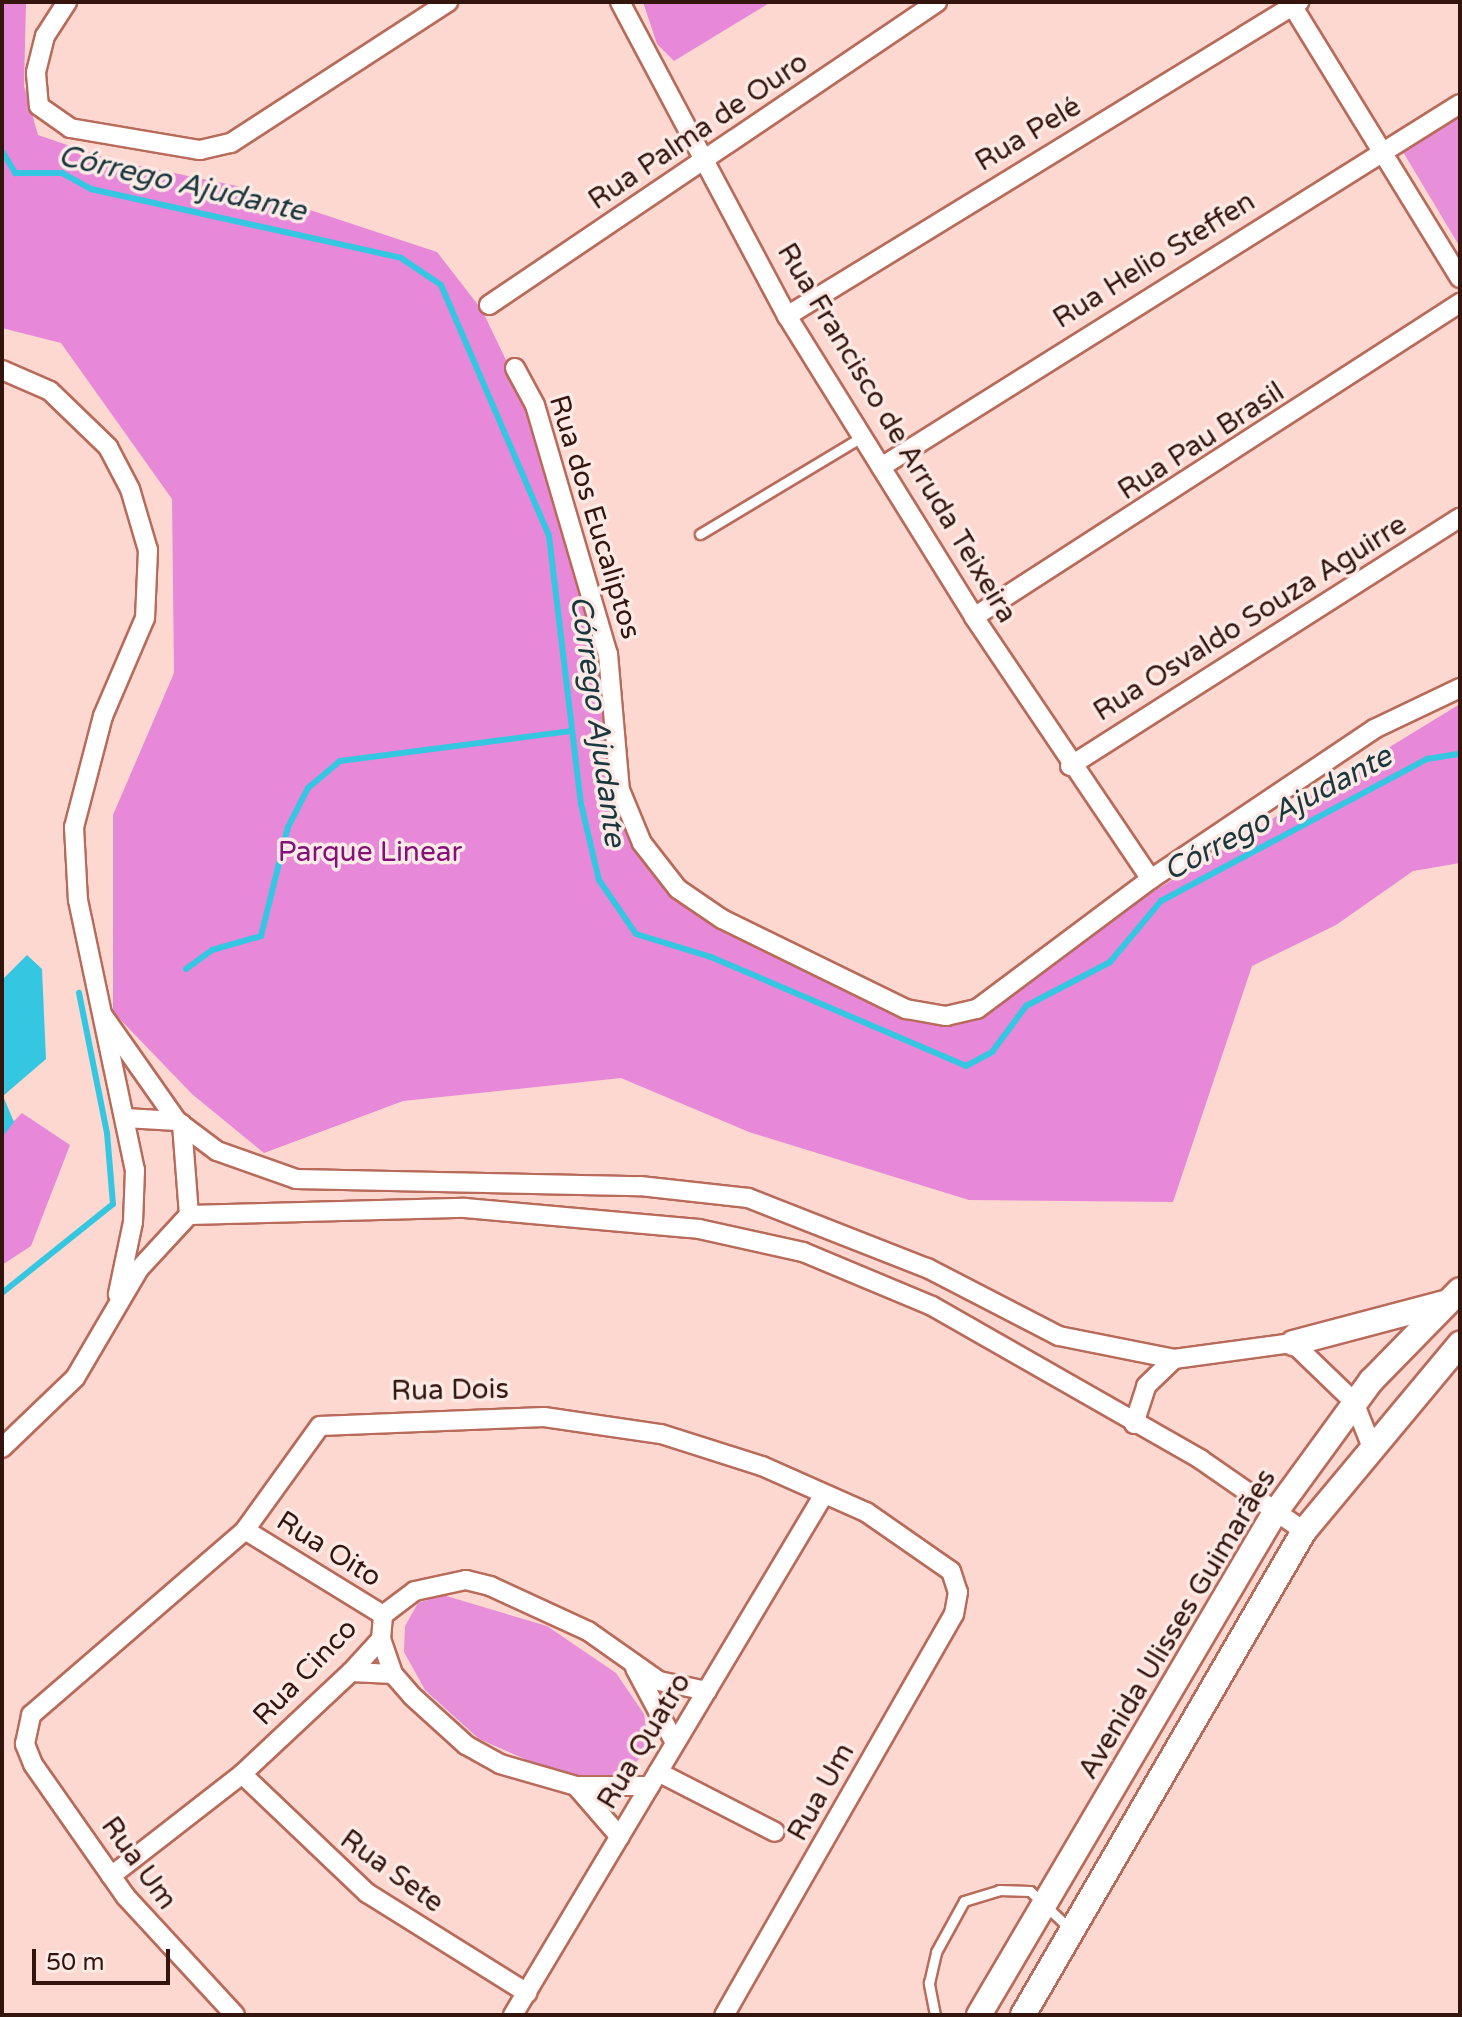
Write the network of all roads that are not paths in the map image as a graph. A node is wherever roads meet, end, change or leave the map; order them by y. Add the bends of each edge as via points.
1 (67, 2) edge
2 (448, 2) edge
3 (620, 2) edge
4 (937, 2) edge
5 (1294, 3) edge
6 (1460, 104) edge
7 (1377, 151) junction
8 (707, 159) junction
9 (1460, 278) edge
10 (489, 305) dead end
11 (1457, 305) edge
12 (787, 316) junction
13 (515, 368) dead end
14 (2, 370) edge
15 (863, 436) junction
16 (881, 467) junction
17 (1460, 518) edge
18 (700, 534) dead end
19 (974, 617) junction
20 (1460, 688) edge
21 (1070, 766) junction
22 (1151, 879) junction
23 (104, 1017) junction
24 (125, 1118) junction
25 (180, 1122) junction
26 (189, 1215) junction
27 (1453, 1296) edge
28 (115, 1309) junction
29 (1293, 1343) junction
30 (1460, 1344) edge
31 (1174, 1359) junction
32 (1354, 1402) junction
33 (1134, 1424) junction
34 (1371, 1445) junction
35 (2, 1448) edge
36 (823, 1496) junction
37 (1274, 1514) junction
38 (245, 1530) junction
39 (1304, 1531) junction
40 (958, 1592) joint
41 (383, 1615) junction
42 (381, 1639) junction
43 (632, 1662) junction
44 (351, 1672) junction
45 (393, 1674) junction
46 (707, 1691) junction
47 (25, 1728) joint
48 (675, 1743) junction
49 (242, 1774) junction
50 (654, 1779) junction
51 (576, 1786) junction
52 (775, 1832) dead end
53 (620, 1837) junction
54 (111, 1876) junction
55 (1046, 1899) junction
56 (1070, 1929) junction
57 (527, 1993) junction
58 (235, 2015) edge
59 (513, 2015) edge
60 (724, 2015) edge
61 (935, 2015) edge
62 (979, 2015) edge
63 (1023, 2015) edge

1 - 2 street via 45,36 36,73 39,106 54,120 97,135 200,150 231,143
3 - 8 street, Rua Francisco de Arruda Teixeira
4 - 8 street, Rua Palma de Ouro
5 - 7 street
5 - 12 street, Rua Pelé
6 - 7 street, Rua Helio Steffen
7 - 9 street
7 - 16 street, Rua Helio Steffen
8 - 10 street, Rua Palma de Ouro
8 - 12 street, Rua Francisco de Arruda Teixeira
11 - 19 street, Rua Pau Brasil
12 - 15 street, Rua Francisco de Arruda Teixeira
13 - 22 street, Rua dos Eucaliptos via 535,405 608,654 620,790 642,843 678,889 722,919 906,1009 946,1016 977,1009
14 - 23 street via 50,391 108,447 130,489 148,550 145,618 103,716 74,827 78,900
15 - 16 street, Rua Francisco de Arruda Teixeira
15 - 18 lane
16 - 19 street, Rua Francisco de Arruda Teixeira
17 - 21 street, Rua Osvaldo Souza Aguirre
19 - 21 street, Rua Francisco de Arruda Teixeira
20 - 22 street, Rua dos Eucaliptos via 1374,729
21 - 22 street, Rua Francisco de Arruda Teixeira
23 - 24 street
23 - 25 street
24 - 25 street
24 - 28 street via 136,1193
25 - 26 street
25 - 31 street via 217,1151 296,1179 640,1186 748,1198 927,1268 1059,1336
26 - 28 street via 152,1251
26 - 33 street via 465,1208 699,1229 803,1252 932,1306
27 - 29 street
27 - 32 street, Avenida Ulisses Guimarães
28 - 35 street via 75,1378
29 - 31 street
29 - 32 street
30 - 34 street
31 - 33 street via 1146,1386
32 - 34 street
32 - 37 street, Avenida Ulisses Guimarães
33 - 37 street via 1200,1459
34 - 39 street
36 - 38 street, Rua Dois via 762,1466 661,1434 544,1417 344,1420 312,1431
36 - 40 street, Rua Dois via 866,1512 951,1571
36 - 46 street, Rua Quatro
37 - 39 street
37 - 55 street, Avenida Ulisses Guimarães
38 - 41 street, Rua Oito
38 - 47 street, Rua Dois via 51,1696
39 - 56 street
40 - 60 street, Rua Um via 954,1614
41 - 42 street, Rua Cinco
41 - 43 street, Rua Cinco via 399,1597 466,1580 539,1604
42 - 44 street, Rua Cinco
42 - 45 street
43 - 46 street, Rua Cinco via 659,1681
43 - 48 street
44 - 45 street
44 - 49 street, Rua Cinco
45 - 51 street via 466,1745 525,1777
46 - 48 street, Rua Quatro
47 - 54 street, Rua Um via 33,1764
48 - 50 street, Rua Quatro
49 - 54 street, Rua Cinco
49 - 57 street, Rua Sete via 367,1893
50 - 51 street
50 - 52 street
50 - 53 street, Rua Quatro
51 - 53 street
53 - 57 street, Rua Quatro
54 - 58 street, Rua Um via 170,1951
55 - 56 lane
55 - 61 lane via 999,1890 964,1901 936,1952 929,1983
55 - 62 street, Avenida Ulisses Guimarães
56 - 63 street
57 - 59 street, Rua Quatro

